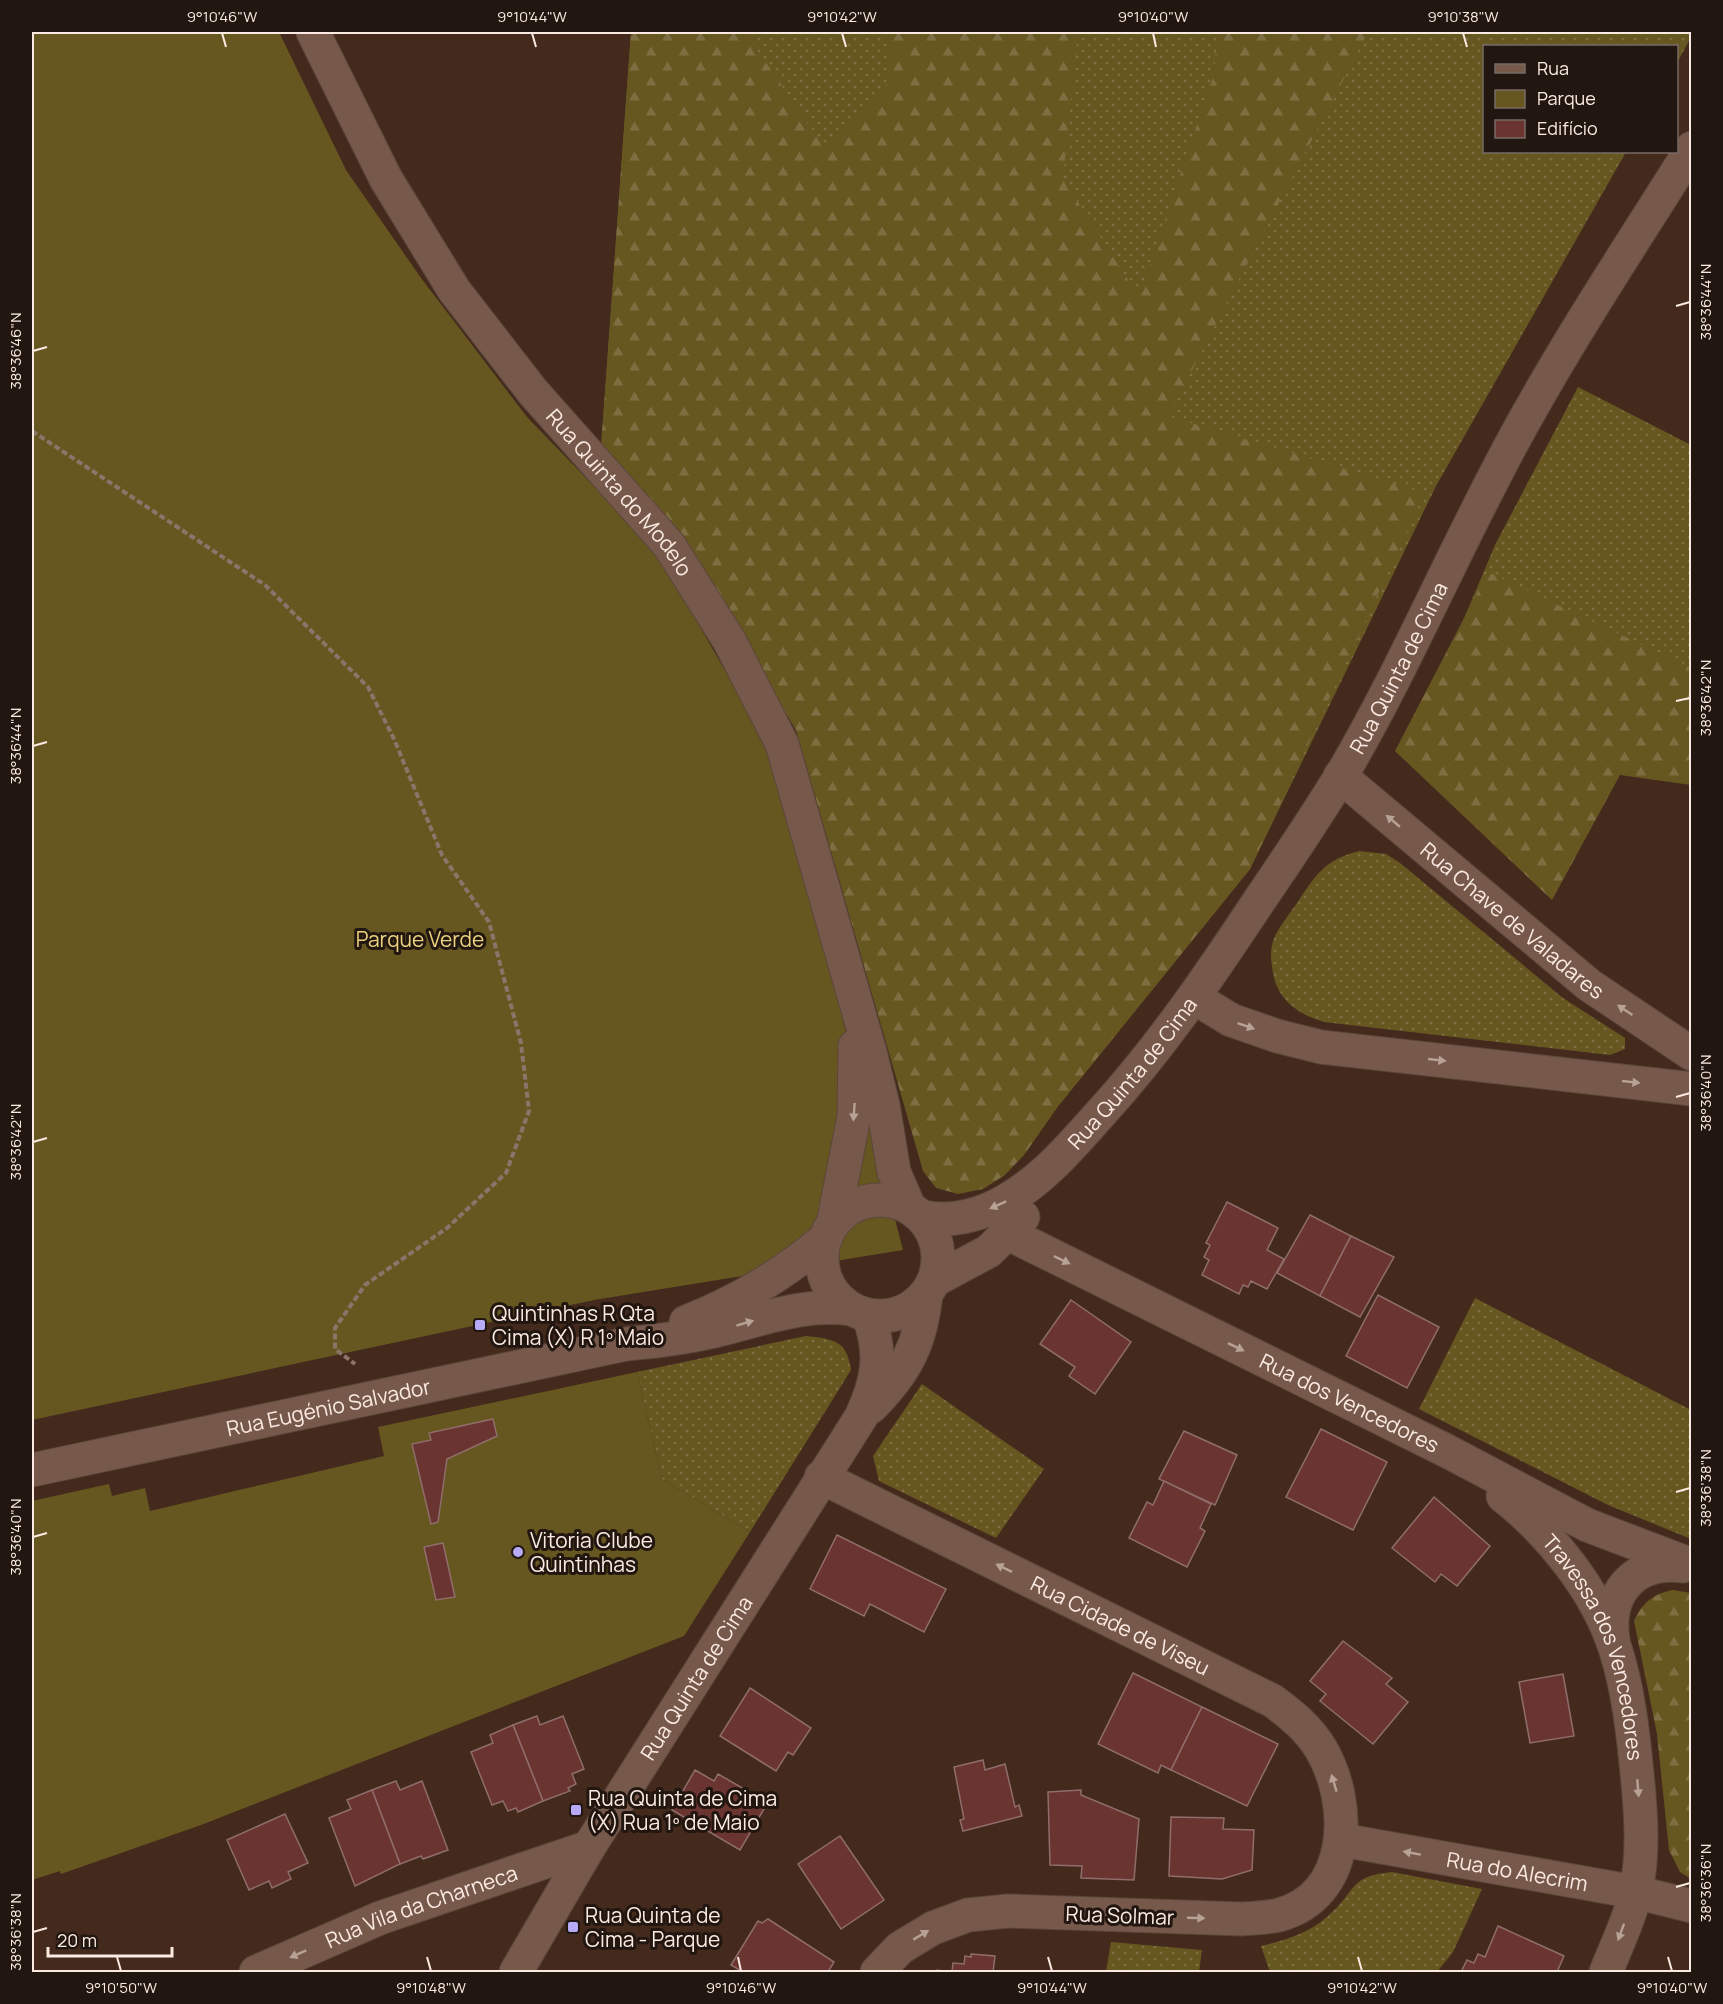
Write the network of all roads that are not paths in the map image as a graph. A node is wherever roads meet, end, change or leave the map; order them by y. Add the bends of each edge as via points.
1 (313, 32) edge
2 (1692, 148) edge
3 (1340, 776) junction
4 (851, 990) junction
5 (1195, 998) junction
6 (1692, 1054) edge
7 (1692, 1089) edge
8 (1061, 1158) junction
9 (916, 1212) junction
10 (830, 1231) junction
11 (1009, 1234) junction
12 (931, 1287) junction
13 (860, 1312) junction
14 (626, 1344) junction
15 (861, 1417) junction
16 (1448, 1451) junction
17 (32, 1470) edge
18 (822, 1477) junction
19 (1692, 1566) edge
20 (1615, 1647) junction
21 (1342, 1840) junction
22 (589, 1847) junction
23 (1635, 1892) junction
24 (1692, 1906) edge
25 (256, 1972) edge
26 (516, 1972) edge
27 (877, 1972) edge
28 (1606, 1972) edge

1 - 4 street, Rua Quinta do Modelo via 386,179 454,290 533,392 669,545 730,642 783,744
2 - 3 street, Rua Quinta de Cima via 1527,415 1395,677
3 - 5 street, Rua Quinta de Cima
6 -> 3 street, Rua Chave de Valadares via 1589,986
4 - 9 street, Rua Quinta do Modelo via 883,1105 894,1172
4 -> 10 street, Rua Quinta do Modelo via 856,1062 854,1117
5 -> 7 street via 1230,1020 1322,1047
5 - 8 street, Rua Quinta de Cima via 1142,1068
8 -> 9 street, Rua Quinta de Cima via 1003,1203 959,1218 939,1220
8 - 11 street, Rua Quinta de Cima via 1047,1186
9 - 10 street via 893,1200 876,1199 845,1211
9 - 12 street via 932,1230 938,1246 939,1263
10 - 13 street via 822,1254 823,1270 839,1299
10 - 14 street, Rua Eugénio Salvador via 784,1270 733,1301
11 - 12 street, Rua Quinta de Cima
11 -> 16 street, Rua dos Vencedores
12 - 13 street via 914,1305 900,1312 884,1316
12 - 15 street, Rua Quinta de Cima via 916,1347 884,1393
14 -> 13 street, Rua Eugénio Salvador via 691,1336 804,1308
13 - 15 street, Rua Quinta de Cima via 876,1333 878,1363 872,1394
14 - 17 street, Rua Eugénio Salvador
15 - 18 street, Rua Quinta de Cima
16 - 19 street, Rua dos Vencedores via 1587,1525
16 - 20 street, Travessa dos Vencedores via 1517,1507 1548,1539 1600,1612
21 -> 18 street, Rua Cidade de Viseu via 1341,1809 1334,1779 1321,1750 1300,1720 1273,1701
18 - 22 street, Rua Quinta de Cima
19 - 20 street via 1652,1568 1635,1575 1612,1608
20 -> 23 street, Travessa dos Vencedores via 1639,1791 1641,1851
23 -> 21 street, Rua do Alecrim
27 -> 21 street, Rua Solmar via 900,1948 933,1928 968,1915 1008,1911 1242,1919 1279,1915 1306,1901 1325,1882
22 -> 25 street, Rua Vila da Charneca via 380,1918
22 - 26 street, Rua Quinta de Cima
23 - 24 street, Rua do Alecrim
23 -> 28 street, Travessa dos Vencedores

